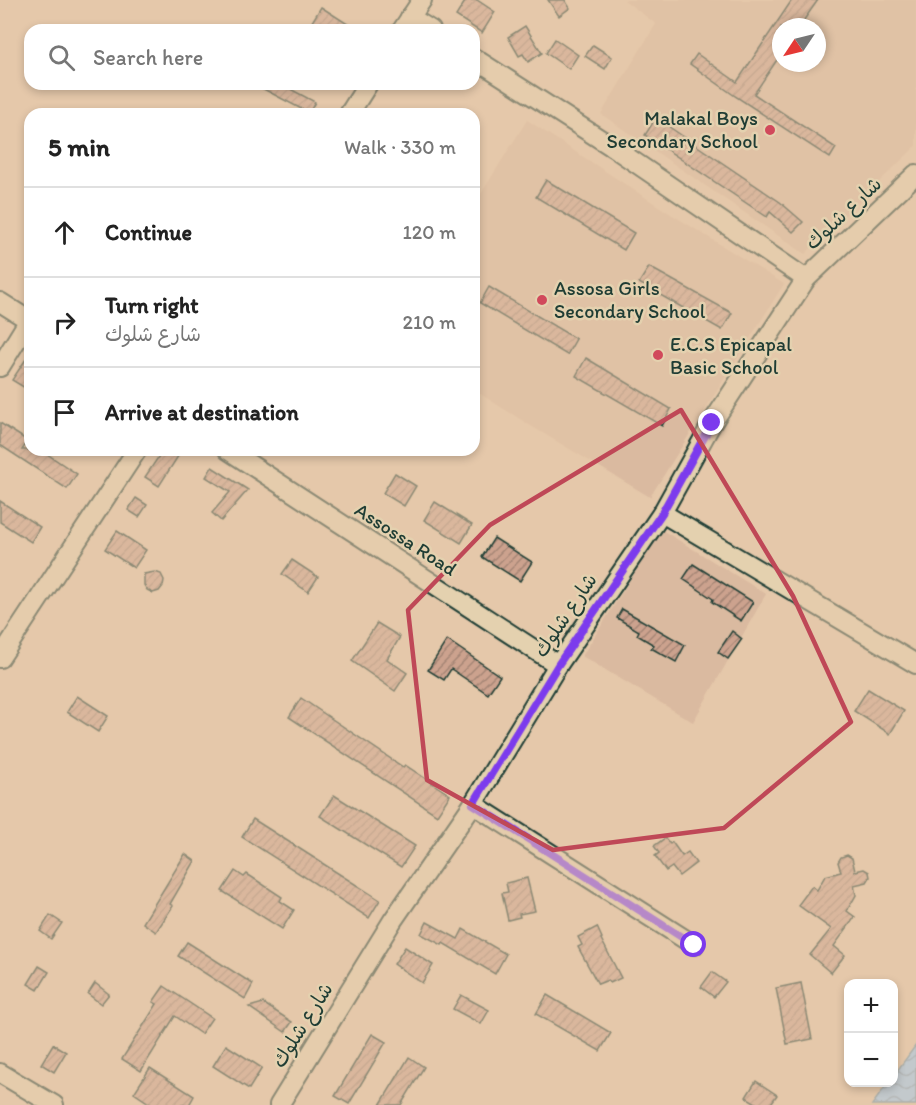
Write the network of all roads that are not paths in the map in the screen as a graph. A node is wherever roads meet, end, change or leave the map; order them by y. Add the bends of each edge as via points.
1 (422, 0) edge
2 (406, 24) edge
3 (480, 62) edge
4 (364, 90) edge
5 (353, 108) edge
6 (916, 174) edge
7 (806, 279) junction
8 (0, 302) edge
9 (24, 317) edge
10 (24, 330) edge
11 (0, 367) edge
12 (132, 456) edge
13 (237, 456) edge
14 (662, 513) junction
15 (0, 658) edge
16 (916, 664) edge
17 (558, 665) junction
18 (473, 804) junction
19 (694, 945) dead end
20 (0, 1073) edge
21 (54, 1105) edge
22 (279, 1105) edge

1 - 2 street
3 - 7 street
4 - 5 street
6 - 7 street, شارع شلوك
7 - 14 street, شارع شلوك via 712,423
8 - 9 street
10 - 11 street
12 - 15 street
13 - 17 street, Assossa Road
14 - 16 street
14 - 17 street, شارع شلوك
17 - 18 street, شارع شلوك
18 - 19 street
18 - 22 street, شارع شلوك via 393,920
20 - 21 street

